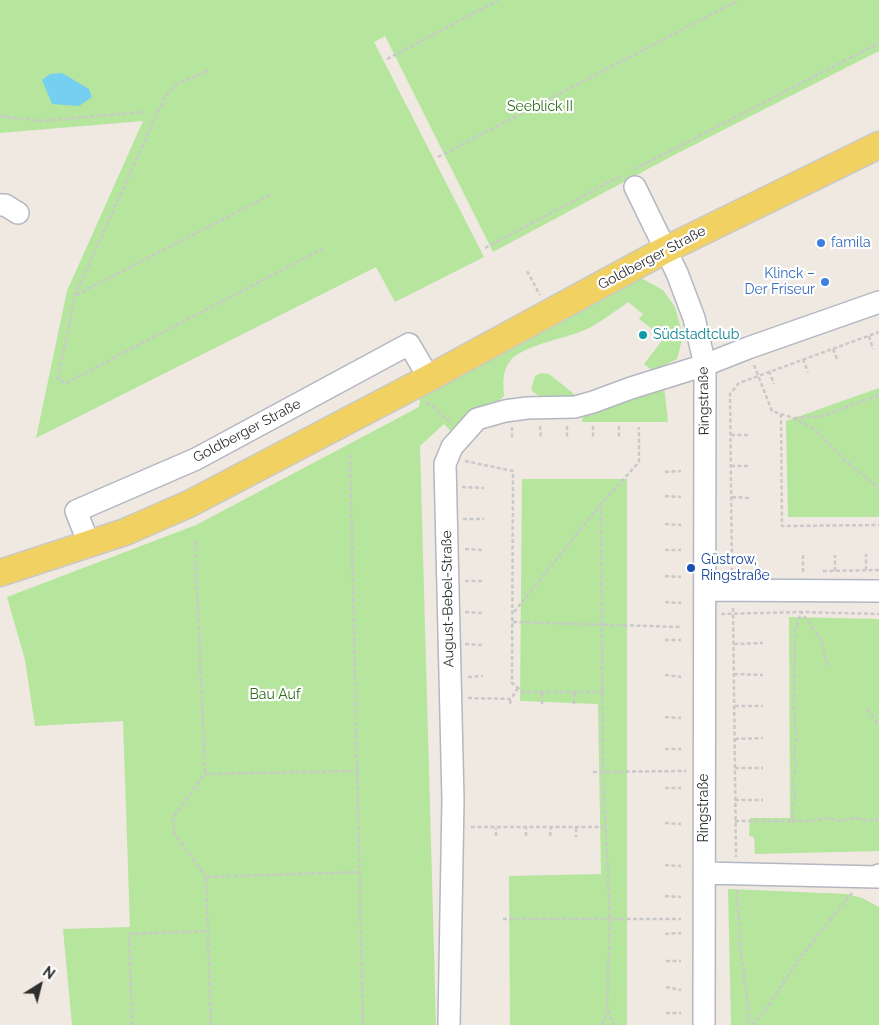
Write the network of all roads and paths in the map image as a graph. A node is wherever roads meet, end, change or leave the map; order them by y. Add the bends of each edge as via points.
1 (498, 0) edge
2 (739, 0) edge
3 (879, 43) edge
4 (387, 59) dead end
5 (208, 71) dead end
6 (144, 112) dead end
7 (0, 116) edge
8 (879, 145) edge
9 (438, 156) dead end
10 (629, 178) junction
11 (272, 194) dead end
12 (485, 248) dead end
13 (322, 249) dead end
14 (665, 250) junction
15 (528, 271) dead end
16 (75, 295) junction
17 (540, 296) dead end
18 (879, 302) edge
19 (879, 332) edge
20 (869, 336) junction
21 (748, 348) junction
22 (833, 348) junction
23 (873, 349) dead end
24 (804, 359) junction
25 (838, 361) dead end
26 (705, 365) junction
27 (769, 371) junction
28 (808, 372) dead end
29 (758, 375) junction
30 (421, 383) junction
31 (774, 384) dead end
32 (879, 395) edge
33 (781, 414) junction
34 (793, 418) junction
35 (512, 425) dead end
36 (540, 426) dead end
37 (567, 426) dead end
38 (593, 426) dead end
39 (619, 426) dead end
40 (639, 427) dead end
41 (462, 434) junction
42 (731, 434) junction
43 (750, 435) dead end
44 (512, 438) dead end
45 (541, 438) dead end
46 (567, 438) dead end
47 (593, 439) dead end
48 (619, 439) dead end
49 (350, 455) dead end
50 (464, 461) dead end
51 (731, 466) junction
52 (750, 466) dead end
53 (681, 471) dead end
54 (665, 472) dead end
55 (461, 486) dead end
56 (484, 488) dead end
57 (879, 488) edge
58 (665, 496) dead end
59 (681, 497) dead end
60 (732, 497) junction
61 (751, 498) dead end
62 (601, 504) junction
63 (461, 519) dead end
64 (484, 519) dead end
65 (665, 524) dead end
66 (681, 525) dead end
67 (879, 525) edge
68 (196, 542) dead end
69 (89, 544) junction
70 (461, 549) dead end
71 (484, 550) dead end
72 (665, 550) dead end
73 (681, 550) dead end
74 (866, 554) dead end
75 (803, 555) dead end
76 (835, 555) dead end
77 (866, 570) dead end
78 (835, 571) dead end
79 (803, 572) dead end
80 (0, 573) edge
81 (665, 576) dead end
82 (681, 577) dead end
83 (461, 581) dead end
84 (483, 581) dead end
85 (705, 590) junction
86 (733, 590) junction
87 (879, 591) edge
88 (665, 602) dead end
89 (681, 603) dead end
90 (461, 612) dead end
91 (801, 612) junction
92 (483, 613) dead end
93 (513, 613) junction
94 (705, 614) junction
95 (734, 614) junction
96 (879, 614) edge
97 (513, 622) junction
98 (603, 624) junction
99 (681, 627) dead end
100 (665, 640) dead end
101 (681, 640) dead end
102 (763, 643) dead end
103 (461, 644) dead end
104 (734, 644) junction
105 (483, 645) dead end
106 (828, 666) dead end
107 (734, 674) junction
108 (665, 675) dead end
109 (763, 675) dead end
110 (483, 676) dead end
111 (461, 677) dead end
112 (681, 677) dead end
113 (518, 688) junction
114 (542, 692) junction
115 (574, 692) junction
116 (603, 692) junction
117 (461, 697) dead end
118 (511, 699) junction
119 (510, 704) dead end
120 (542, 704) dead end
121 (574, 704) dead end
122 (734, 706) junction
123 (763, 706) dead end
124 (867, 709) dead end
125 (665, 716) dead end
126 (681, 718) dead end
127 (879, 725) edge
128 (763, 738) dead end
129 (735, 739) junction
130 (665, 749) dead end
131 (681, 749) dead end
132 (735, 768) junction
133 (763, 768) dead end
134 (358, 771) junction
135 (704, 771) junction
136 (593, 772) dead end
137 (603, 772) junction
138 (205, 774) junction
139 (665, 788) dead end
140 (681, 788) dead end
141 (735, 800) junction
142 (763, 800) dead end
143 (879, 819) edge
144 (736, 821) junction
145 (792, 821) junction
146 (665, 823) dead end
147 (681, 824) dead end
148 (470, 827) dead end
149 (496, 828) junction
150 (526, 828) junction
151 (550, 828) junction
152 (576, 828) junction
153 (607, 828) junction
154 (496, 836) dead end
155 (526, 836) dead end
156 (550, 836) dead end
157 (576, 837) dead end
158 (665, 866) dead end
159 (681, 866) dead end
160 (360, 872) junction
161 (704, 873) junction
162 (736, 874) junction
163 (206, 876) junction
164 (879, 876) edge
165 (856, 877) junction
166 (665, 896) dead end
167 (681, 898) dead end
168 (503, 919) dead end
169 (610, 919) junction
170 (681, 919) dead end
171 (208, 931) junction
172 (681, 933) dead end
173 (666, 934) dead end
174 (681, 960) dead end
175 (666, 961) dead end
176 (666, 987) dead end
177 (681, 990) dead end
178 (607, 1008) junction
179 (666, 1013) dead end
180 (681, 1013) dead end
181 (132, 1025) edge
182 (211, 1025) edge
183 (363, 1025) edge
184 (449, 1025) edge
185 (602, 1025) edge
186 (614, 1025) edge
187 (704, 1025) edge
188 (748, 1025) edge
189 (752, 1025) edge

1 - 4 path
2 - 9 path
3 - 10 path
5 - 16 path via 175,85 164,98
6 - 7 path via 40,122
8 - 14 main road, Goldberger Straße
10 - 12 path
10 - 14 street, Ringstraße
11 - 16 path
13 - 16 path via 66,383 58,379
14 - 26 street, Ringstraße via 694,318
14 - 30 main road, Goldberger Straße
15 - 17 path
18 - 21 street, August-Bebel-Straße
19 - 20 path
20 - 22 path
20 - 23 path
21 - 26 street, August-Bebel-Straße
21 - 29 path
22 - 24 path
22 - 25 path
24 - 27 path
24 - 28 path
26 - 41 street, August-Bebel-Straße via 575,407 505,411 477,420
26 - 85 street, Ringstraße
27 - 29 path
27 - 31 path
29 - 33 path via 772,411
29 - 42 path via 739,383 730,394
30 - 41 path
30 - 69 main road, Goldberger Straße via 189,504
30 - 69 street, Goldberger Straße via 409,344 196,459 76,511
32 - 34 path via 823,416
33 - 34 path
33 - 67 path via 782,526
34 - 57 path via 813,428
35 - 44 path
36 - 45 path
37 - 46 path
38 - 47 path
39 - 48 path
40 - 62 path via 639,462
41 - 184 street, August-Bebel-Straße via 445,464 453,800
42 - 43 path
42 - 51 path
49 - 134 path
50 - 93 path via 514,471
51 - 52 path
51 - 60 path
53 - 54 path
55 - 56 path
58 - 59 path
60 - 61 path
60 - 86 path
62 - 93 path
62 - 98 path
63 - 64 path
65 - 66 path
68 - 138 path
69 - 80 main road, Goldberger Straße
70 - 71 path
72 - 73 path
74 - 77 path
75 - 79 path
76 - 78 path
81 - 82 path
83 - 84 path
85 - 86 street
85 - 94 street, Ringstraße
86 - 87 street
86 - 95 path
88 - 89 path
90 - 92 path
91 - 95 path
91 - 96 path
91 - 106 path via 821,639
91 - 145 path via 796,631 796,767
93 - 97 path
94 - 95 path
94 - 135 street, Ringstraße
95 - 104 path
97 - 98 path
97 - 113 path via 512,683
98 - 99 path
98 - 116 path
100 - 101 path
102 - 104 path
103 - 105 path
104 - 107 path
107 - 109 path
107 - 122 path
108 - 112 path
110 - 111 path
113 - 114 path via 523,692
113 - 118 path
114 - 115 path
114 - 120 path
115 - 116 path
115 - 121 path
116 - 137 path
117 - 118 path
118 - 119 path
122 - 123 path
122 - 129 path
124 - 127 path
125 - 126 path
128 - 129 path
129 - 132 path
130 - 131 path
132 - 133 path
132 - 141 path
134 - 138 path
134 - 160 path
135 - 137 path
135 - 161 street, Ringstraße
136 - 137 path
137 - 153 path
138 - 163 path via 173,818 174,833
139 - 140 path
141 - 142 path
141 - 144 path
143 - 145 path
144 - 145 path
144 - 162 path
146 - 147 path
148 - 149 path
149 - 150 path
149 - 154 path
150 - 151 path
150 - 155 path
151 - 152 path
151 - 156 path
152 - 153 path
152 - 157 path
153 - 169 path
158 - 159 path
160 - 163 path
160 - 183 path
161 - 162 street
161 - 187 street, Ringstraße
162 - 165 street
162 - 188 path
163 - 171 path
164 - 165 street
165 - 189 path via 851,894
166 - 167 path
168 - 169 path
169 - 170 path
169 - 178 path
171 - 181 path via 129,934
171 - 182 path
172 - 173 path
174 - 175 path
176 - 177 path
178 - 185 path
178 - 186 path
179 - 180 path

